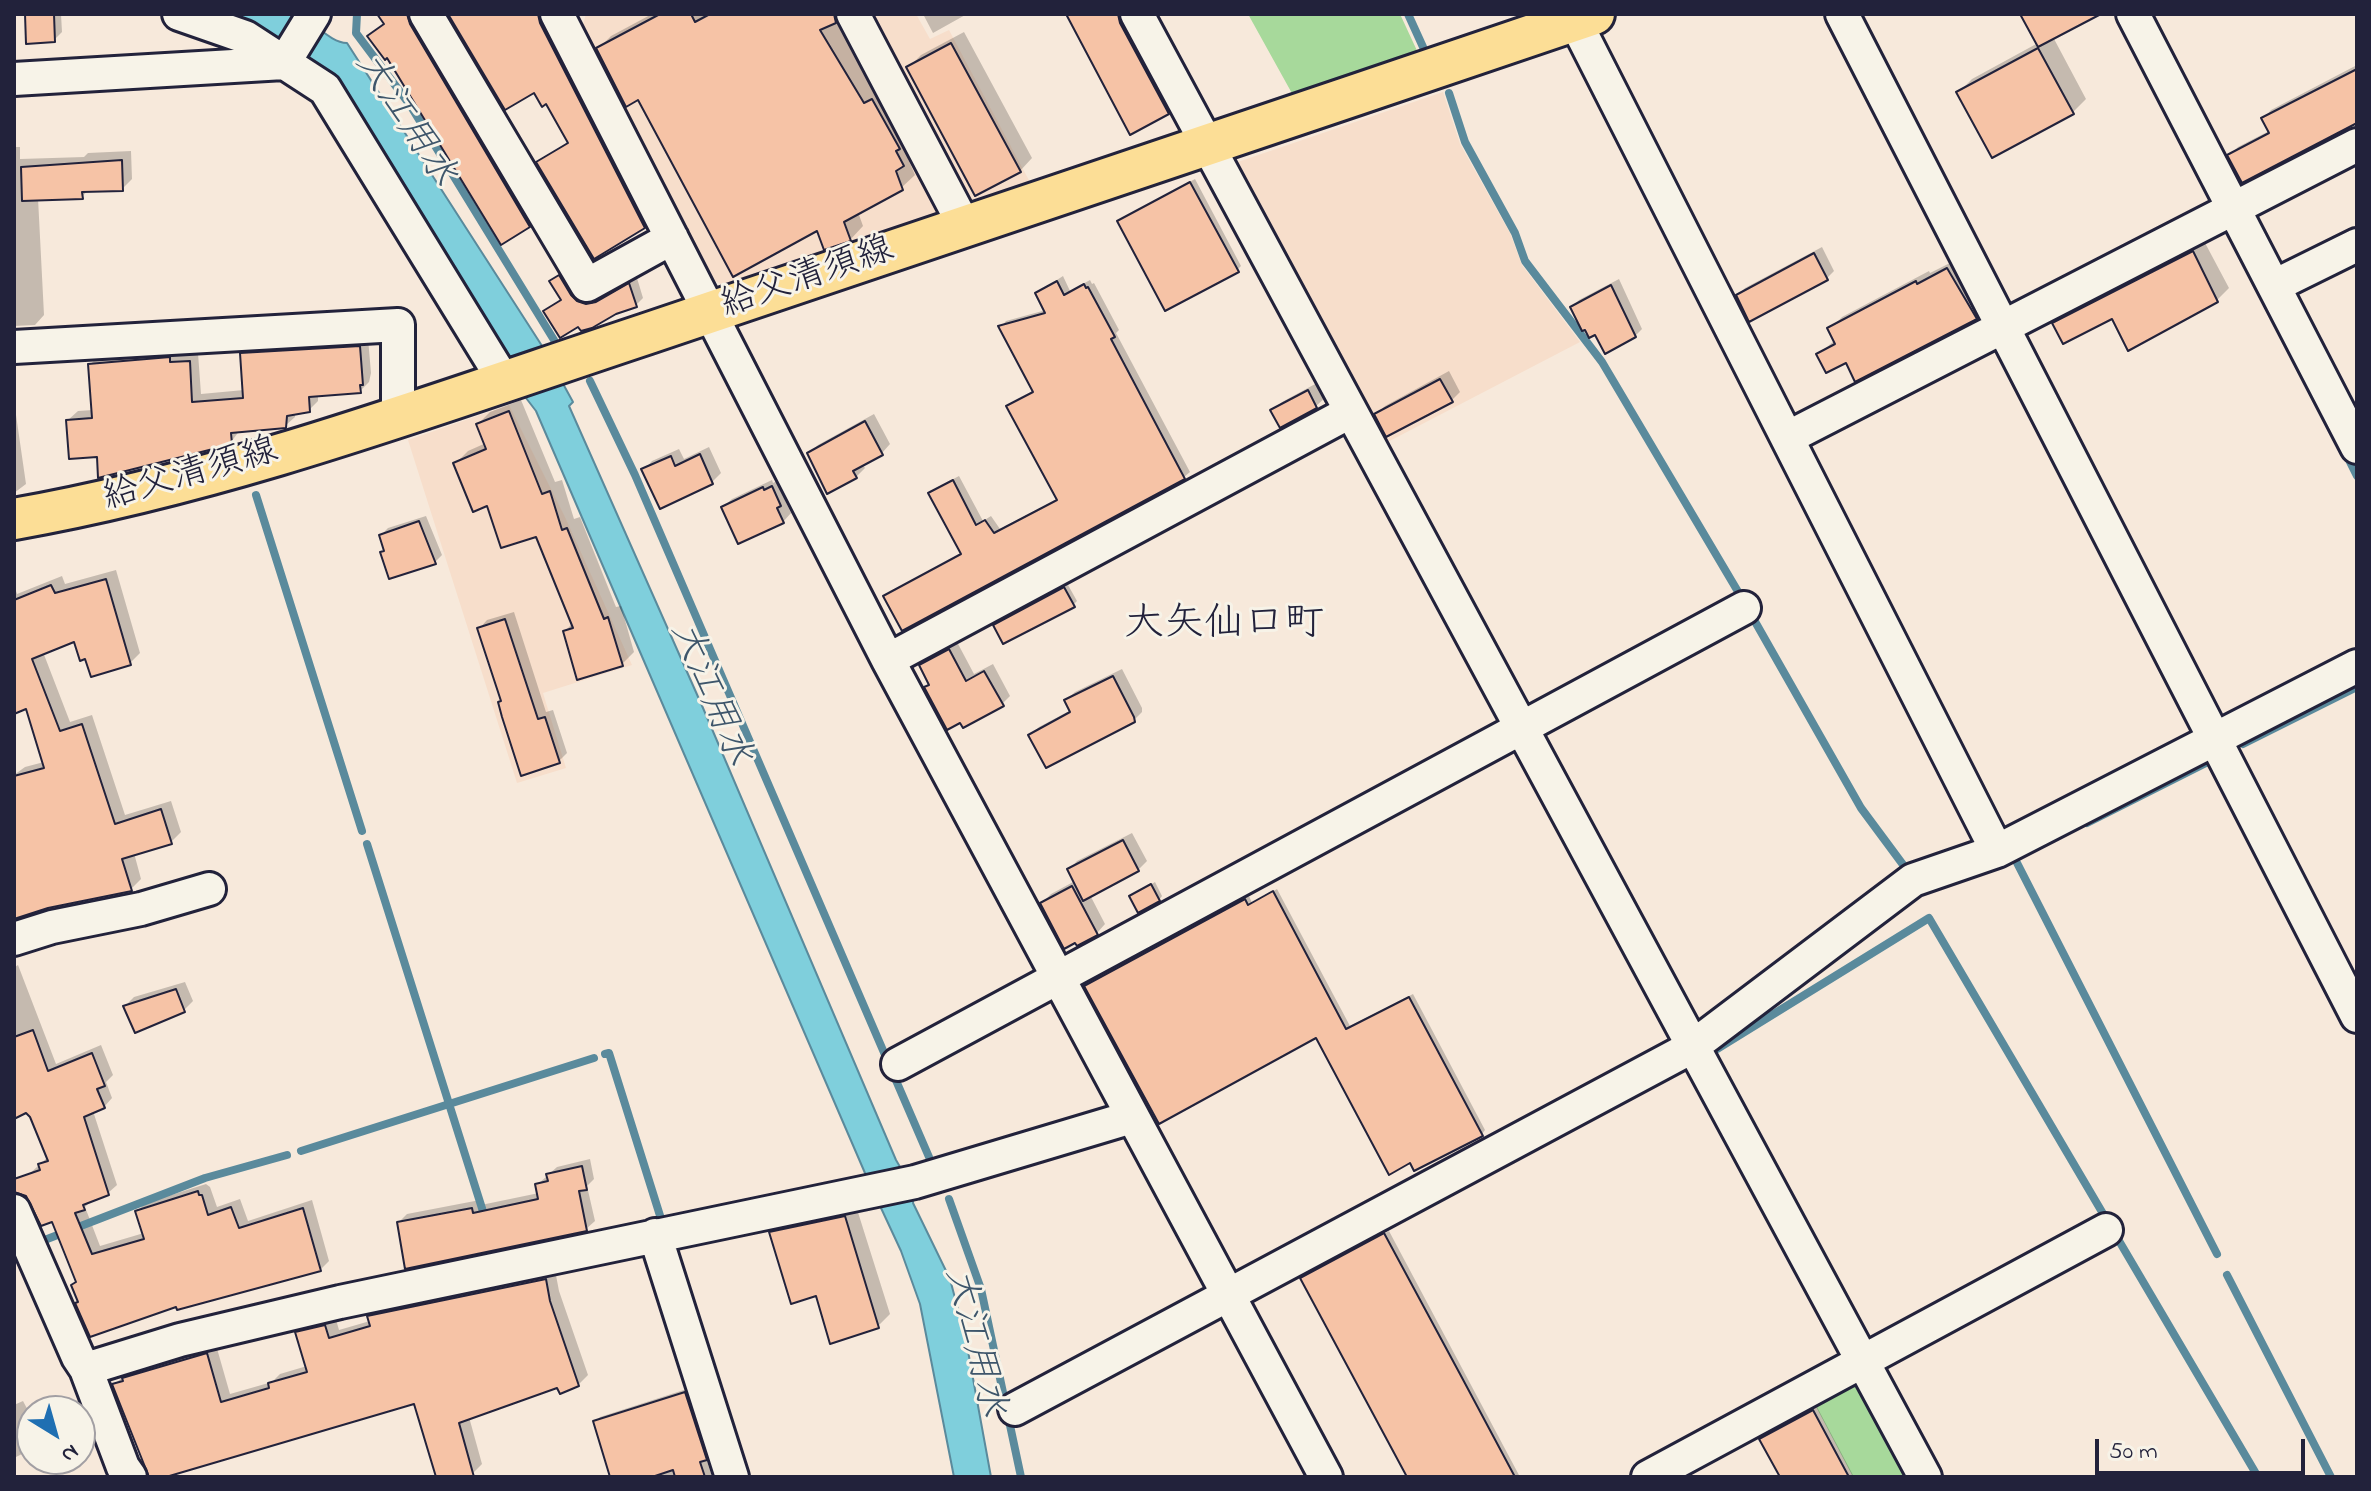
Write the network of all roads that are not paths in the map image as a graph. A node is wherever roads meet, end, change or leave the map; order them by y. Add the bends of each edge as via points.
1 (179, 14) edge
2 (426, 14) edge
3 (557, 14) edge
4 (853, 14) edge
5 (1137, 14) edge
6 (1842, 14) edge
7 (2133, 14) edge
8 (313, 16) edge
9 (1584, 17) edge
10 (285, 60) junction
11 (14, 79) edge
12 (1206, 145) junction
13 (2357, 145) edge
14 (2226, 212) junction
15 (965, 227) junction
16 (672, 238) junction
17 (2357, 245) edge
18 (2274, 286) junction
19 (710, 313) junction
20 (2002, 326) junction
21 (14, 347) edge
22 (506, 380) junction
23 (1350, 412) junction
24 (398, 416) junction
25 (1787, 438) junction
26 (2357, 447) edge
27 (14, 519) edge
28 (1744, 608) dead end
29 (888, 660) junction
30 (2357, 666) edge
31 (1521, 728) junction
32 (2215, 739) junction
33 (1997, 851) junction
34 (209, 889) dead end
35 (14, 939) edge
36 (1058, 978) junction
37 (2357, 1016) edge
38 (1692, 1047) junction
39 (898, 1064) dead end
40 (1132, 1117) junction
41 (14, 1211) edge
42 (2106, 1230) dead end
43 (655, 1235) junction
44 (25, 1267) edge
45 (1228, 1295) junction
46 (1862, 1361) junction
47 (86, 1369) junction
48 (1015, 1409) dead end
49 (130, 1477) edge
50 (732, 1477) edge
51 (1326, 1477) edge
52 (1648, 1477) edge
53 (1925, 1477) edge

1 - 10 street via 245,37
2 - 16 street via 587,285
3 - 16 street
4 - 15 street
5 - 12 street
6 - 20 street
7 - 14 street
8 - 10 street
9 - 12 main road, 給父清須線
9 - 25 street
10 - 11 street
10 - 22 street via 325,89
12 - 15 main road, 給父清須線
12 - 23 street
13 - 14 street
14 - 18 street
14 - 20 street
15 - 19 main road, 給父清須線
16 - 19 street
17 - 18 street
18 - 26 street
19 - 22 main road, 給父清須線
19 - 29 street
20 - 25 street
20 - 32 street
21 - 24 street via 398,325
22 - 24 main road, 給父清須線
23 - 29 street
23 - 31 street
24 - 27 main road, 給父清須線 via 189,480
25 - 33 street
28 - 31 street
29 - 36 street
30 - 32 street
31 - 36 street
31 - 38 street
32 - 33 street
32 - 37 street
33 - 38 street via 1913,880
34 - 35 street
36 - 39 street
36 - 40 street
38 - 45 street
38 - 46 street
40 - 43 street via 915,1182
40 - 45 street
41 - 44 street
42 - 46 street
43 - 47 street via 325,1305
43 - 50 street
44 - 47 street
45 - 48 street
45 - 51 street
46 - 52 street
46 - 53 street
47 - 49 street

